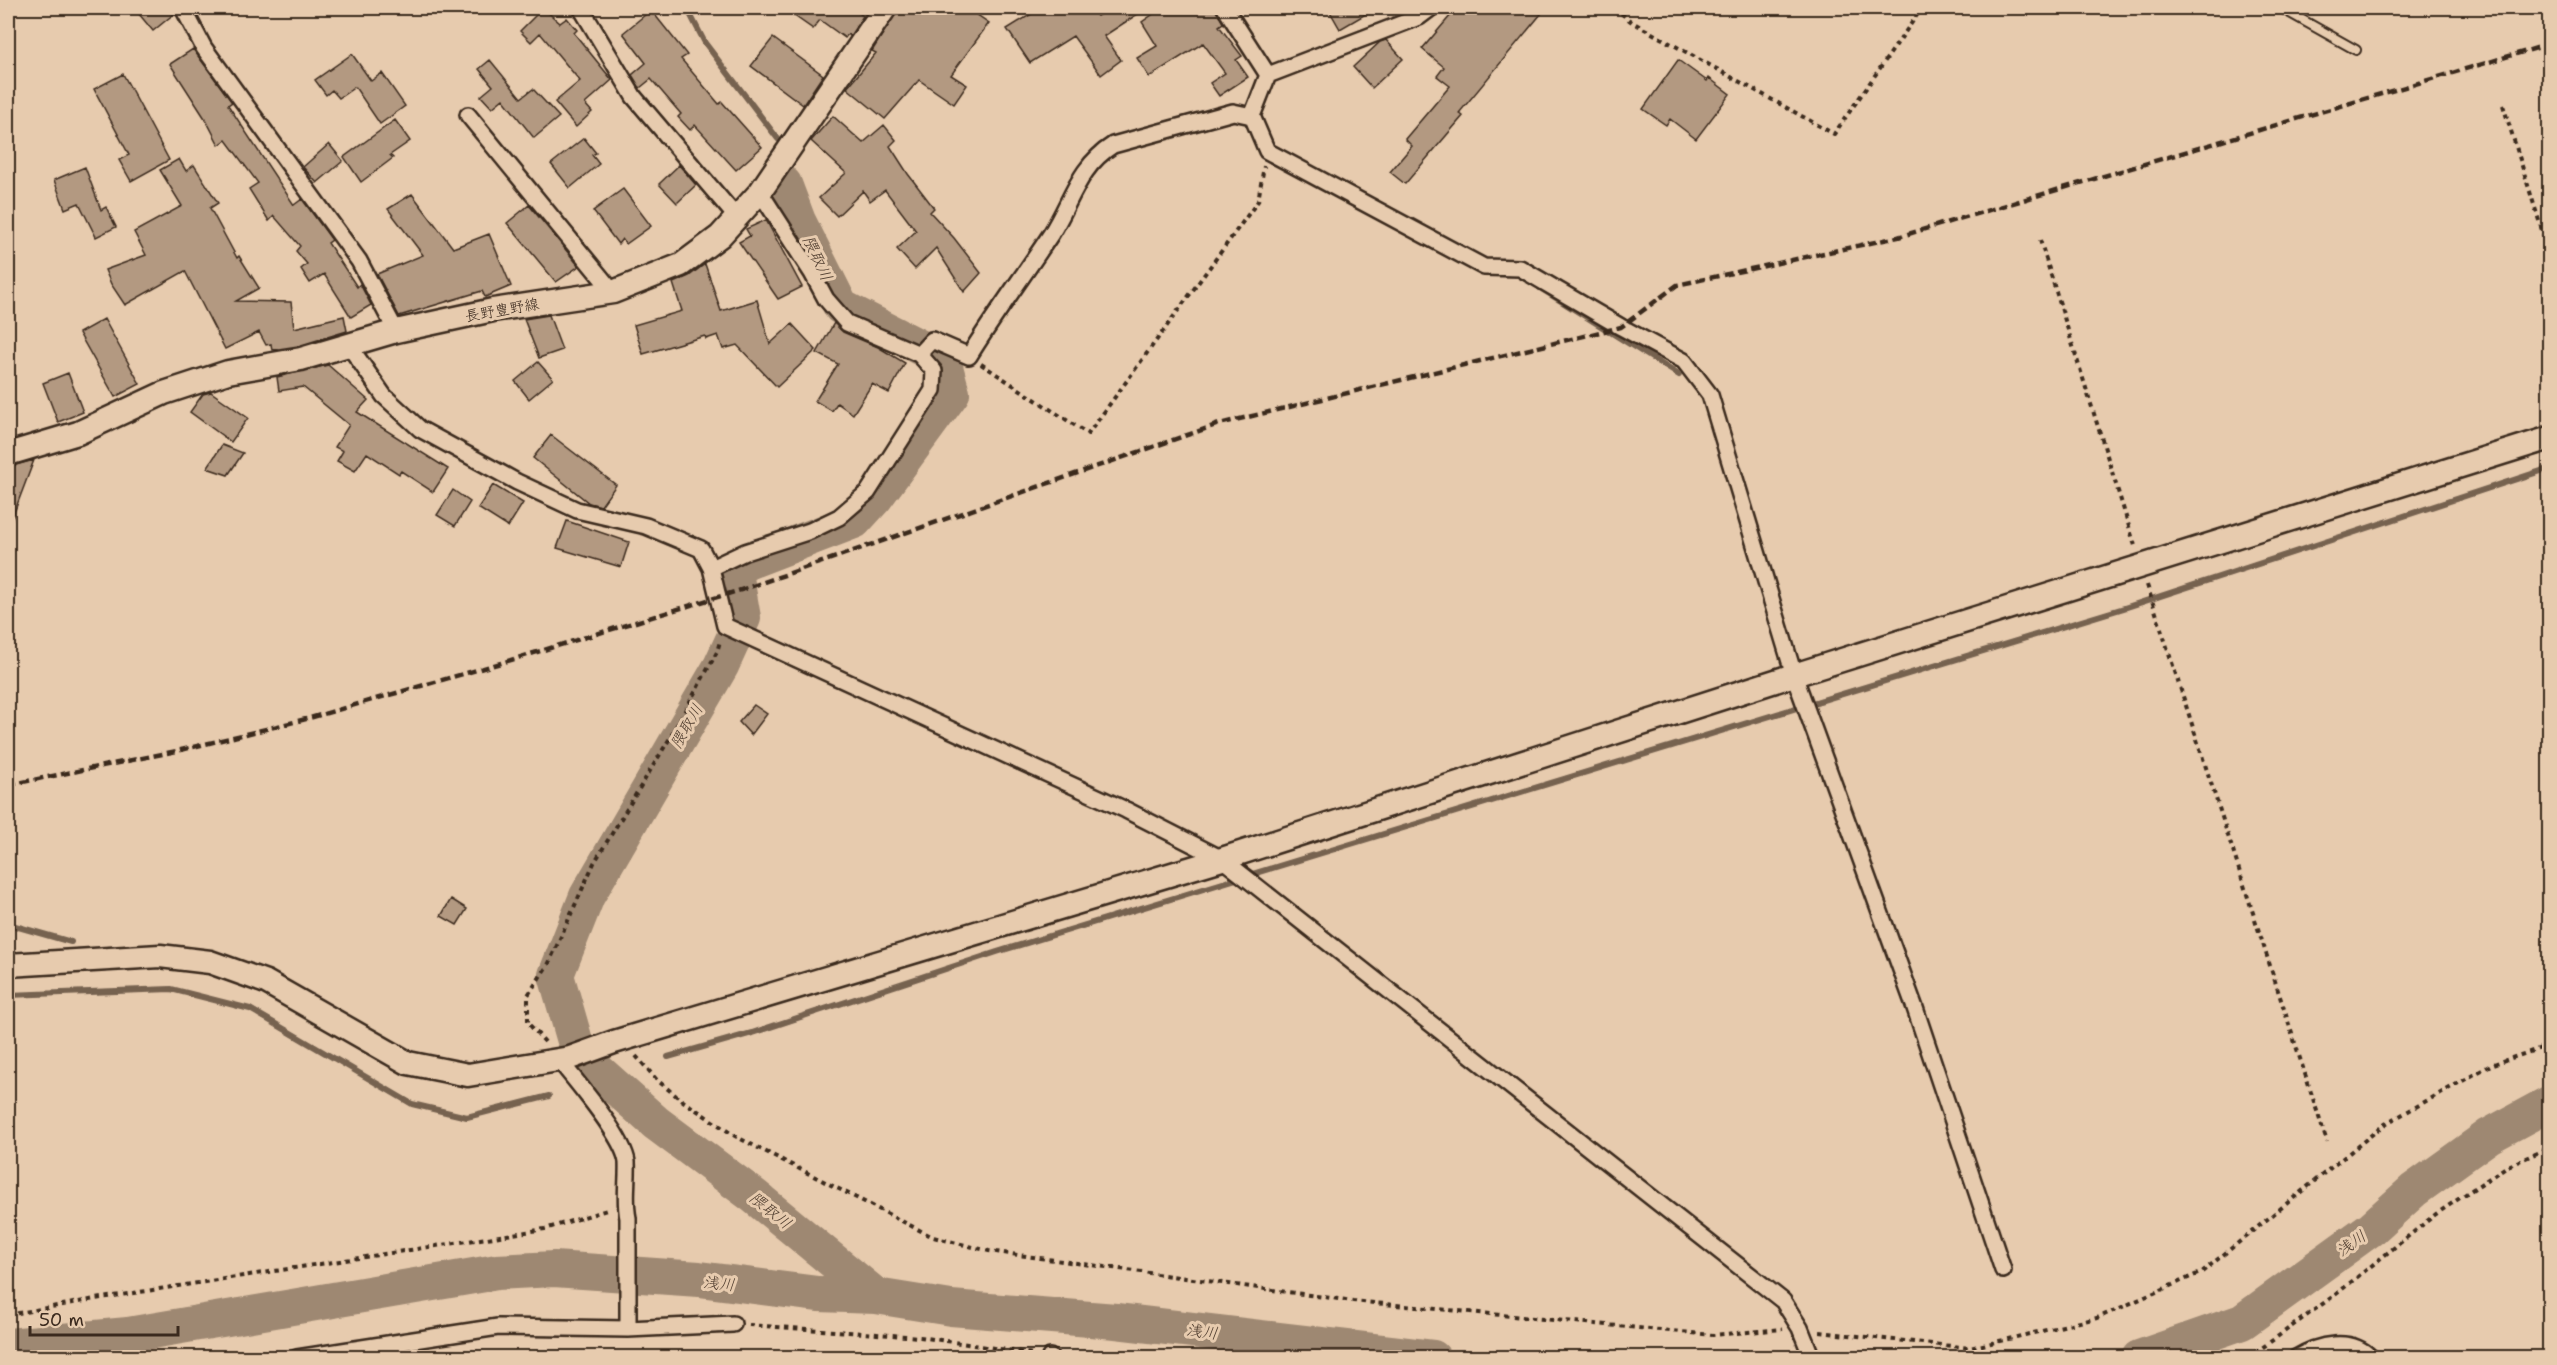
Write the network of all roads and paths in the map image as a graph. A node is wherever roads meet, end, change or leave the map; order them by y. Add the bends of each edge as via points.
1 (183, 8) edge
2 (582, 8) edge
3 (1225, 8) edge
4 (1431, 8) edge
5 (1614, 8) edge
6 (1922, 8) edge
7 (2281, 8) edge
8 (878, 10) edge
9 (2356, 50) dead end
10 (1268, 75) junction
11 (2503, 105) dead end
12 (468, 115) dead end
13 (1252, 116) junction
14 (1267, 151) junction
15 (760, 192) junction
16 (737, 218) junction
17 (2040, 240) dead end
18 (2550, 256) edge
19 (613, 292) junction
20 (396, 332) junction
21 (350, 346) junction
22 (923, 350) junction
23 (969, 356) junction
24 (2550, 438) edge
25 (8, 454) edge
26 (2141, 567) junction
27 (711, 568) junction
28 (727, 626) junction
29 (1794, 675) junction
30 (1222, 859) junction
31 (8, 964) edge
32 (618, 1041) junction
33 (2550, 1045) edge
34 (565, 1059) junction
35 (2327, 1142) dead end
36 (2550, 1147) edge
37 (626, 1211) junction
38 (2003, 1270) dead end
39 (8, 1315) edge
40 (733, 1324) joint
41 (628, 1325) junction
42 (1803, 1333) junction
43 (1050, 1357) edge
44 (297, 1358) edge
45 (1812, 1358) edge
46 (2248, 1358) edge
47 (2295, 1358) edge
48 (2371, 1358) edge

1 - 20 street via 204,48 359,261
2 - 16 street via 634,97
3 - 10 street
4 - 10 street via 1419,17
5 - 6 path via 1632,22 1834,134
7 - 9 lane
8 - 15 street, 長野豊野線
10 - 13 street
11 - 18 path
12 - 19 street
13 - 14 street
13 - 23 street via 1233,112 1113,144 1098,154 1082,174 1052,232
14 - 23 path via 1258,201 1088,434
14 - 29 street via 1484,267 1520,268 1684,361 1710,395
15 - 16 street, 長野豊野線
15 - 22 street via 826,299 847,323
16 - 19 street, 長野豊野線 via 681,266
17 - 26 path
19 - 20 street, 長野豊野線 via 493,310
20 - 21 street, 長野豊野線
21 - 25 street, 長野豊野線 via 228,372 164,393 78,433
21 - 27 street via 384,396 420,429 577,510 646,526 693,545 700,549
22 - 23 street via 932,340
22 - 27 street via 934,371 933,390 868,492 839,517
24 - 26 street
26 - 29 street
26 - 35 path
27 - 28 street
28 - 30 street via 1126,810
28 - 34 path via 670,738 594,863 549,963 528,995 528,1023
29 - 30 street
29 - 38 street via 1915,1008
30 - 32 street
30 - 42 street via 1783,1301
31 - 34 street via 160,956 210,962 266,982 408,1063 468,1075
32 - 34 street
32 - 42 path via 680,1100 735,1136 933,1238 989,1251 1353,1301 1713,1335
33 - 42 path via 2491,1065 2385,1124 2202,1272 2097,1318 1970,1348
34 - 37 street via 627,1159
36 - 46 path via 2506,1167 2436,1214
37 - 39 path via 545,1229
37 - 41 street
40 - 41 street
40 - 43 path via 920,1337
41 - 44 street via 498,1327
42 - 45 street
47 - 48 street via 2310,1349 2340,1343 2366,1352

